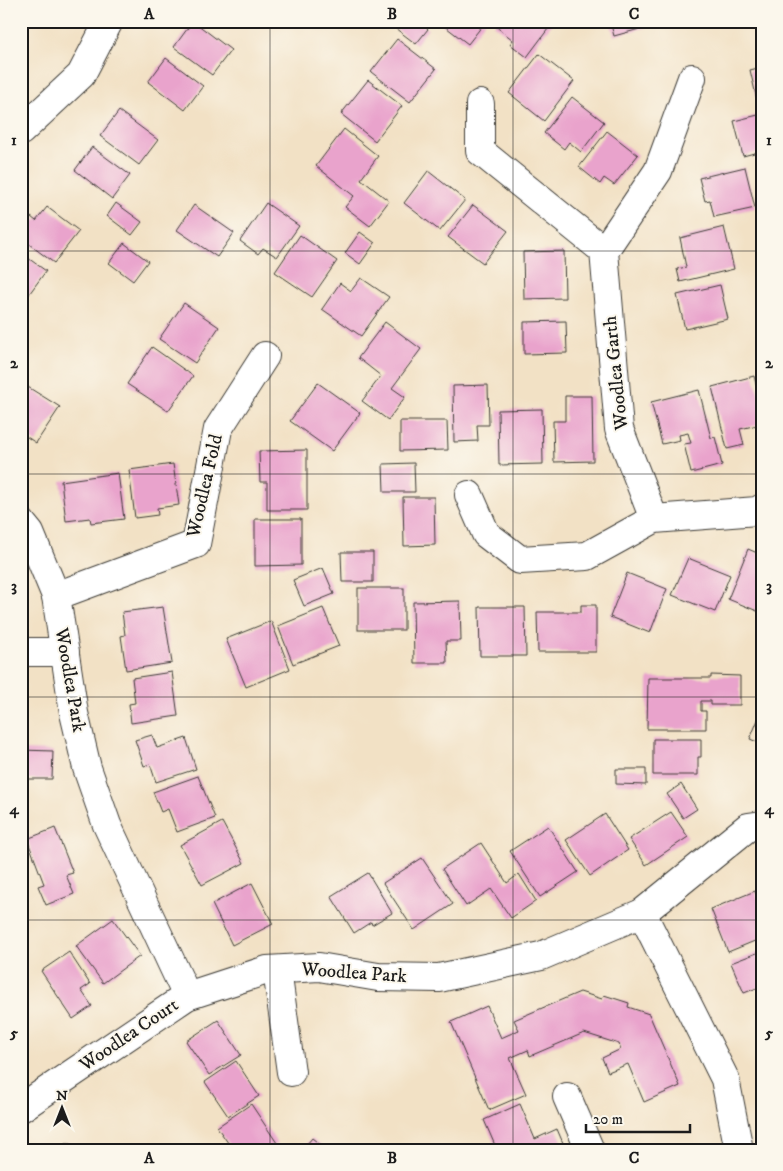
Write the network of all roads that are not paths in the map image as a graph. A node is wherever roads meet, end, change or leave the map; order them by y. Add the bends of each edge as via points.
1 (109, 21) edge
2 (692, 78) dead end
3 (480, 104) dead end
4 (21, 131) edge
5 (604, 251) junction
6 (266, 356) dead end
7 (469, 495) dead end
8 (762, 508) edge
9 (654, 519) junction
10 (21, 522) edge
11 (56, 596) junction
12 (21, 652) edge
13 (65, 652) junction
14 (762, 826) edge
15 (642, 913) junction
16 (277, 970) junction
17 (187, 996) junction
18 (291, 1072) dead end
19 (567, 1097) dead end
20 (21, 1108) edge
21 (590, 1150) edge
22 (738, 1150) edge

1 - 4 street via 81,76
2 - 5 street via 658,171
3 - 5 street via 480,151
5 - 9 street, Woodlea Garth via 619,429
6 - 11 street, Woodlea Fold via 218,429 196,544
7 - 9 street via 486,534 520,560 587,556
8 - 9 street via 758,511
10 - 11 street, Woodlea Park via 30,533
11 - 13 street, Woodlea Park
12 - 13 street
13 - 17 street, Woodlea Park via 74,713 87,768 107,825
14 - 15 street, Woodlea Park via 748,827
15 - 16 street, Woodlea Park via 541,956 439,978 378,977 319,967
15 - 22 street via 725,1079
16 - 17 street, Woodlea Park
16 - 18 street
17 - 20 street, Woodlea Court
19 - 21 street

